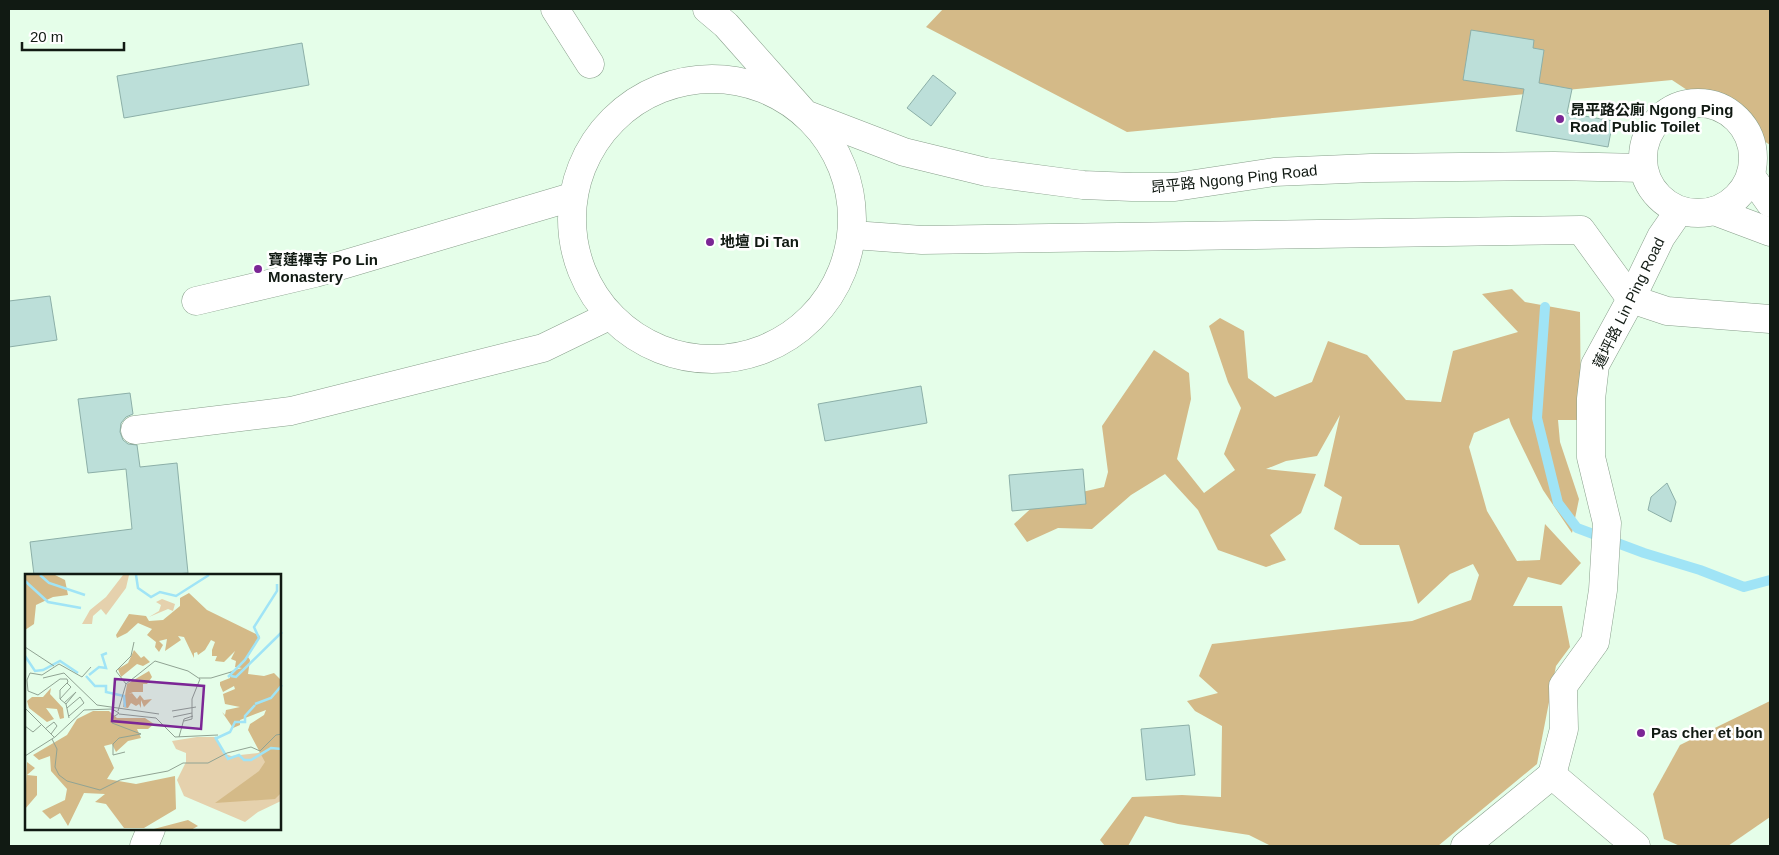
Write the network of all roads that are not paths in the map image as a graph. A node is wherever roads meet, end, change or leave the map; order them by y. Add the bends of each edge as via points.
1 (555, 9) edge
2 (708, 9) edge
3 (590, 64) dead end
4 (805, 114) junction
5 (1643, 168) junction
6 (1751, 176) junction
7 (572, 197) junction
8 (1770, 203) edge
9 (1680, 211) junction
10 (1714, 211) junction
11 (1770, 232) edge
12 (852, 235) junction
13 (1631, 299) junction
14 (196, 300) dead end
15 (609, 316) junction
16 (1770, 319) edge
17 (135, 430) dead end
18 (1552, 775) junction
19 (151, 830) edge
20 (144, 846) edge
21 (1465, 846) edge
22 (1636, 846) edge

1 - 3 street
2 - 4 street
4 - 5 street, 昂平路 Ngong Ping Road via 904,152 986,172 1083,185 1175,187 1274,172 1371,168
4 - 7 street via 770,91 728,80 685,81 644,96 610,122 585,156
4 - 12 street via 834,148 851,190
5 - 6 street via 1642,154 1652,126 1674,108 1703,103 1717,106 1741,123 1753,148
5 - 9 street via 1655,194
6 - 8 street
6 - 10 street via 1736,199
7 - 14 street via 315,272
7 - 15 street via 572,240 585,281
9 - 10 street via 1697,214
9 - 13 street, 蓮坪路 Lin Ping Road via 1661,237
10 - 11 street
12 - 13 street via 922,240 1581,230
12 - 15 street via 842,274 822,308 792,335 757,352 718,360 678,356 640,340
13 - 16 street via 1667,311
13 - 18 street, 蓮坪路 Lin Ping Road via 1595,365 1591,399 1591,457 1607,523 1603,590 1595,642 1563,686 1564,729
15 - 17 street via 543,348 291,411
18 - 21 street
18 - 22 street
19 - 20 street

